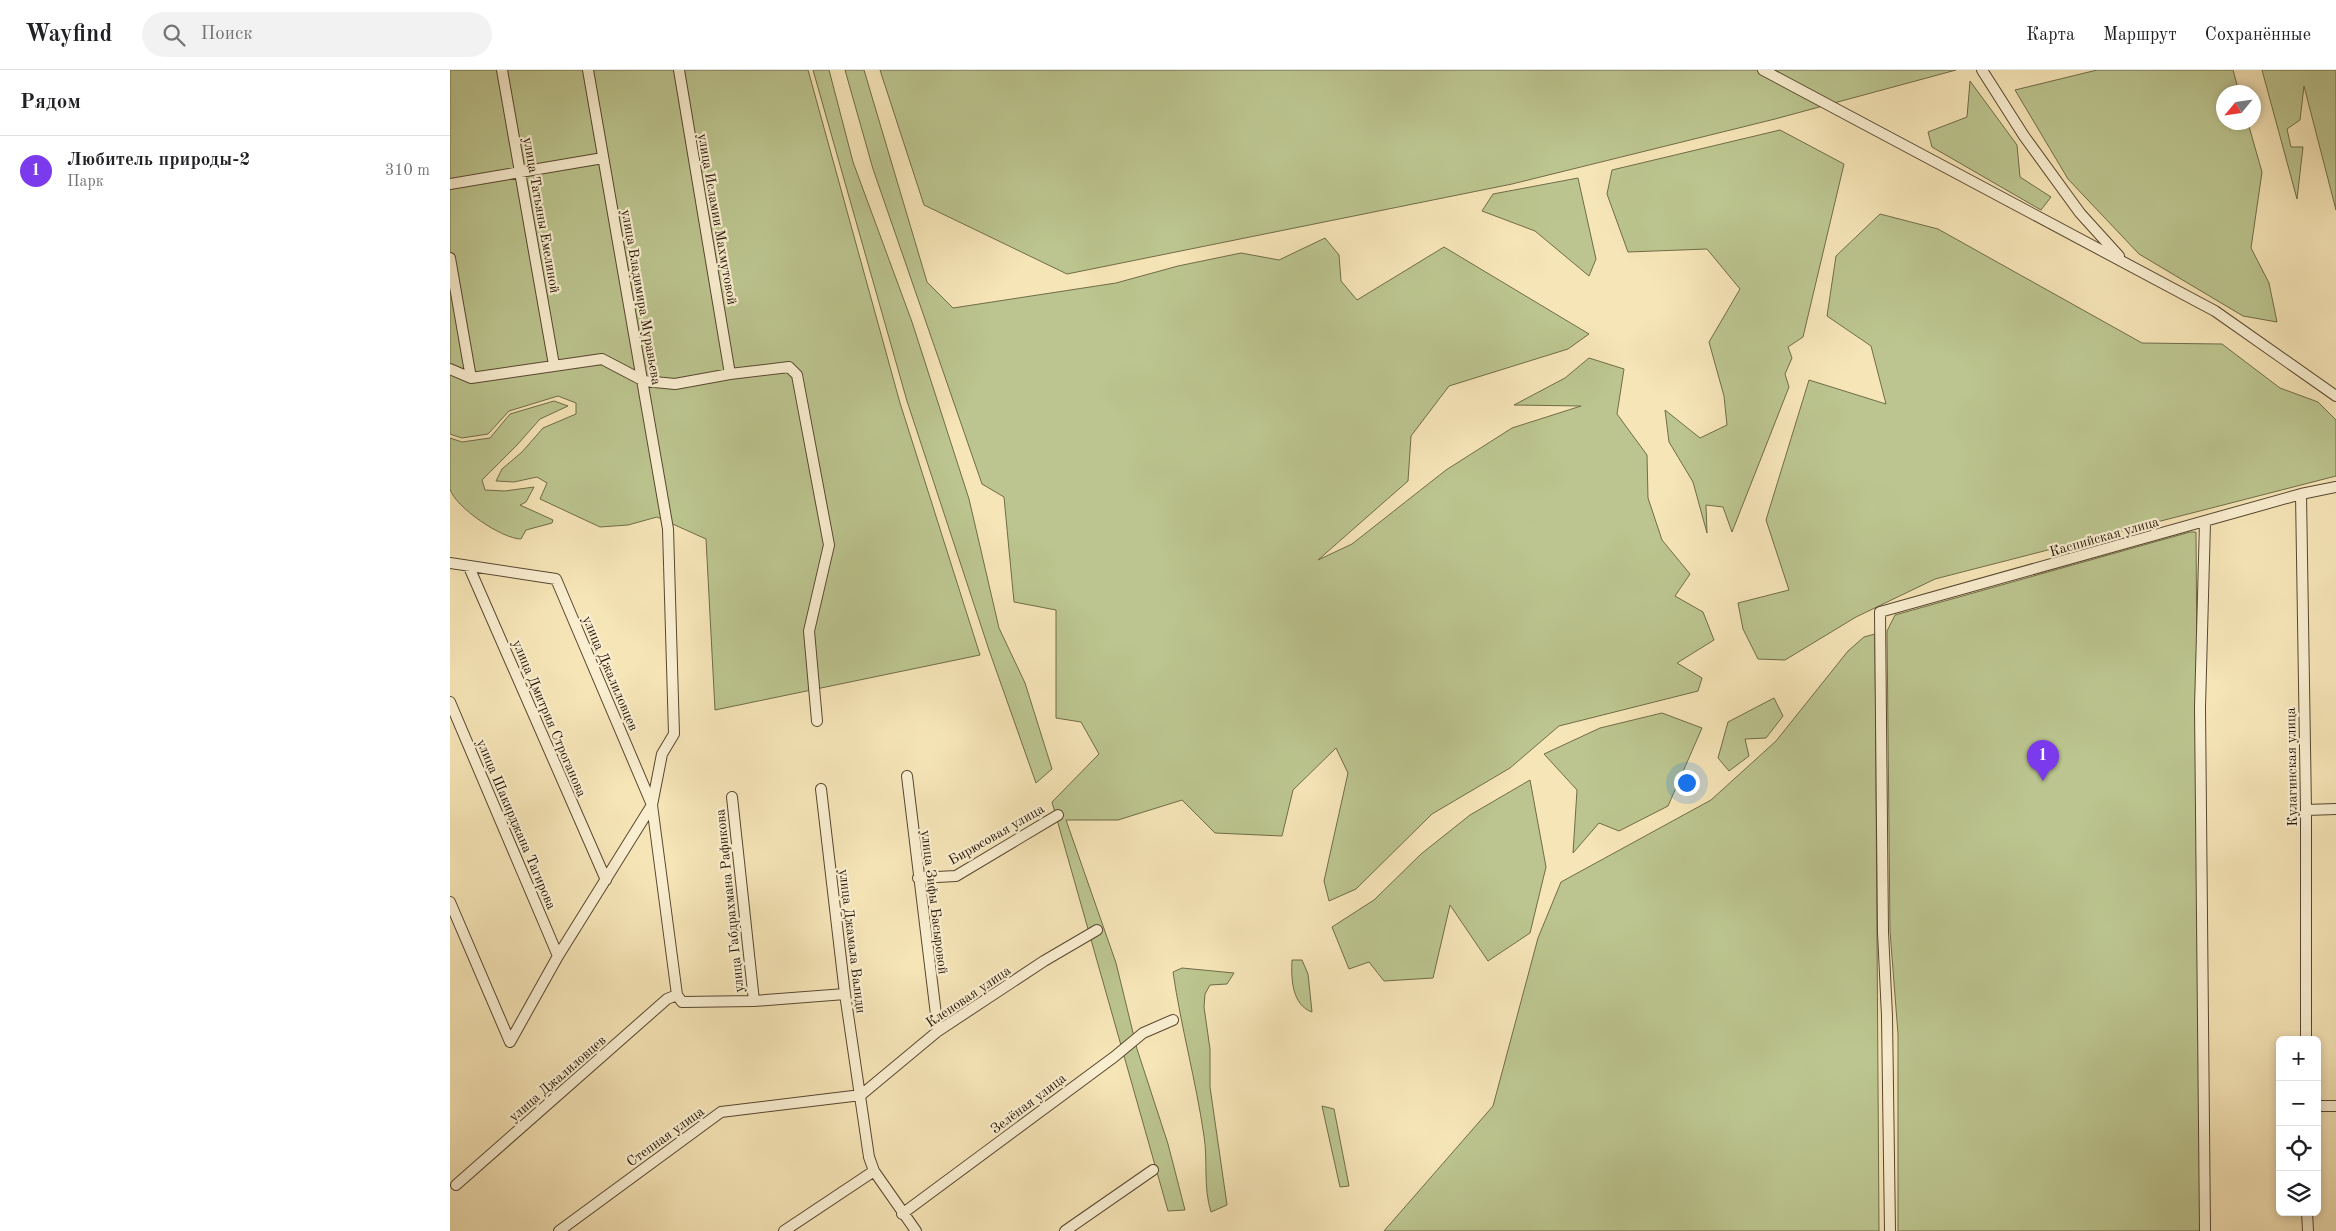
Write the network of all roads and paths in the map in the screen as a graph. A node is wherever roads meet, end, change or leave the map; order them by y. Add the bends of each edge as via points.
1 (502, 70) edge
2 (588, 70) edge
3 (678, 70) edge
4 (1763, 70) edge
5 (1982, 70) edge
6 (603, 158) junction
7 (520, 172) junction
8 (450, 184) edge
9 (450, 258) edge
10 (2125, 263) junction
11 (554, 365) junction
12 (450, 369) edge
13 (730, 374) junction
14 (471, 378) junction
15 (644, 381) junction
16 (2336, 396) edge
17 (2336, 487) edge
18 (2300, 494) junction
19 (2205, 522) junction
20 (450, 564) edge
21 (469, 567) junction
22 (450, 702) edge
23 (817, 721) dead end
24 (907, 776) dead end
25 (821, 789) dead end
26 (732, 797) dead end
27 (652, 805) junction
28 (2336, 809) edge
29 (2306, 810) junction
30 (1058, 814) dead end
31 (918, 878) junction
32 (606, 880) junction
33 (450, 902) edge
34 (1097, 930) dead end
35 (558, 956) junction
36 (845, 994) junction
37 (677, 995) junction
38 (754, 1001) junction
39 (1173, 1020) dead end
40 (938, 1031) junction
41 (2306, 1036) edge
42 (861, 1095) junction
43 (2321, 1106) edge
44 (2336, 1106) edge
45 (1153, 1170) dead end
46 (874, 1171) junction
47 (456, 1185) dead end
48 (902, 1214) junction
49 (2307, 1216) edge
50 (559, 1231) edge
51 (784, 1231) edge
52 (916, 1231) edge
53 (1065, 1231) edge
54 (1890, 1231) edge
55 (2205, 1231) edge
56 (2308, 1231) edge

1 - 7 street, улица Татьяны Емелиной
2 - 6 street, улица Владимира Муравьева
3 - 13 street, улица Исламии Махмутовой
4 - 10 street
5 - 10 street via 2024,136 2080,213
6 - 7 street
6 - 15 street, улица Владимира Муравьева
7 - 8 street
7 - 11 street, улица Татьяны Емелиной
9 - 14 street
10 - 16 street via 2215,311
11 - 14 street
11 - 15 street via 602,359
12 - 14 street
13 - 15 street via 675,384
13 - 23 street via 789,367 797,375 829,545 809,631
15 - 27 street, улица Владимира Муравьева via 668,529 674,734 662,754
17 - 18 street, Каспийская улица
18 - 19 street, Каспийская улица
18 - 29 street, Кулагинская улица
19 - 54 street, Каспийская улица via 1880,612
19 - 55 street via 2200,706
20 - 21 street
21 - 27 street, улица Джалиловцев via 556,579
21 - 32 street, улица Дмитрия Строганова
22 - 35 street, улица Шакирджана Тагирова
24 - 31 street, улица Зифы Басыровой
25 - 36 street, улица Джамала Валиди
26 - 38 street, улица Габдрахмана Рафикова
27 - 32 street
27 - 37 street
28 - 29 street
29 - 41 street, Кулагинская улица
30 - 31 street, Бирюсовая улица via 956,876
31 - 40 street, улица Зифы Басыровой
32 - 35 street
33 - 35 street via 510,1042
34 - 40 street, Кленовая улица
36 - 38 street
36 - 42 street, улица Джамала Валиди
37 - 38 street via 682,1002
37 - 47 street, улица Джалиловцев via 667,1000
39 - 48 street, Зелёная улица via 1143,1033
40 - 42 street, Кленовая улица
42 - 46 street, улица Джамала Валиди via 869,1157
42 - 50 street, Степная улица via 721,1112
43 - 44 street
45 - 53 street
46 - 48 street, улица Джамала Валиди
46 - 51 street
48 - 52 street, улица Джамала Валиди
49 - 56 street

